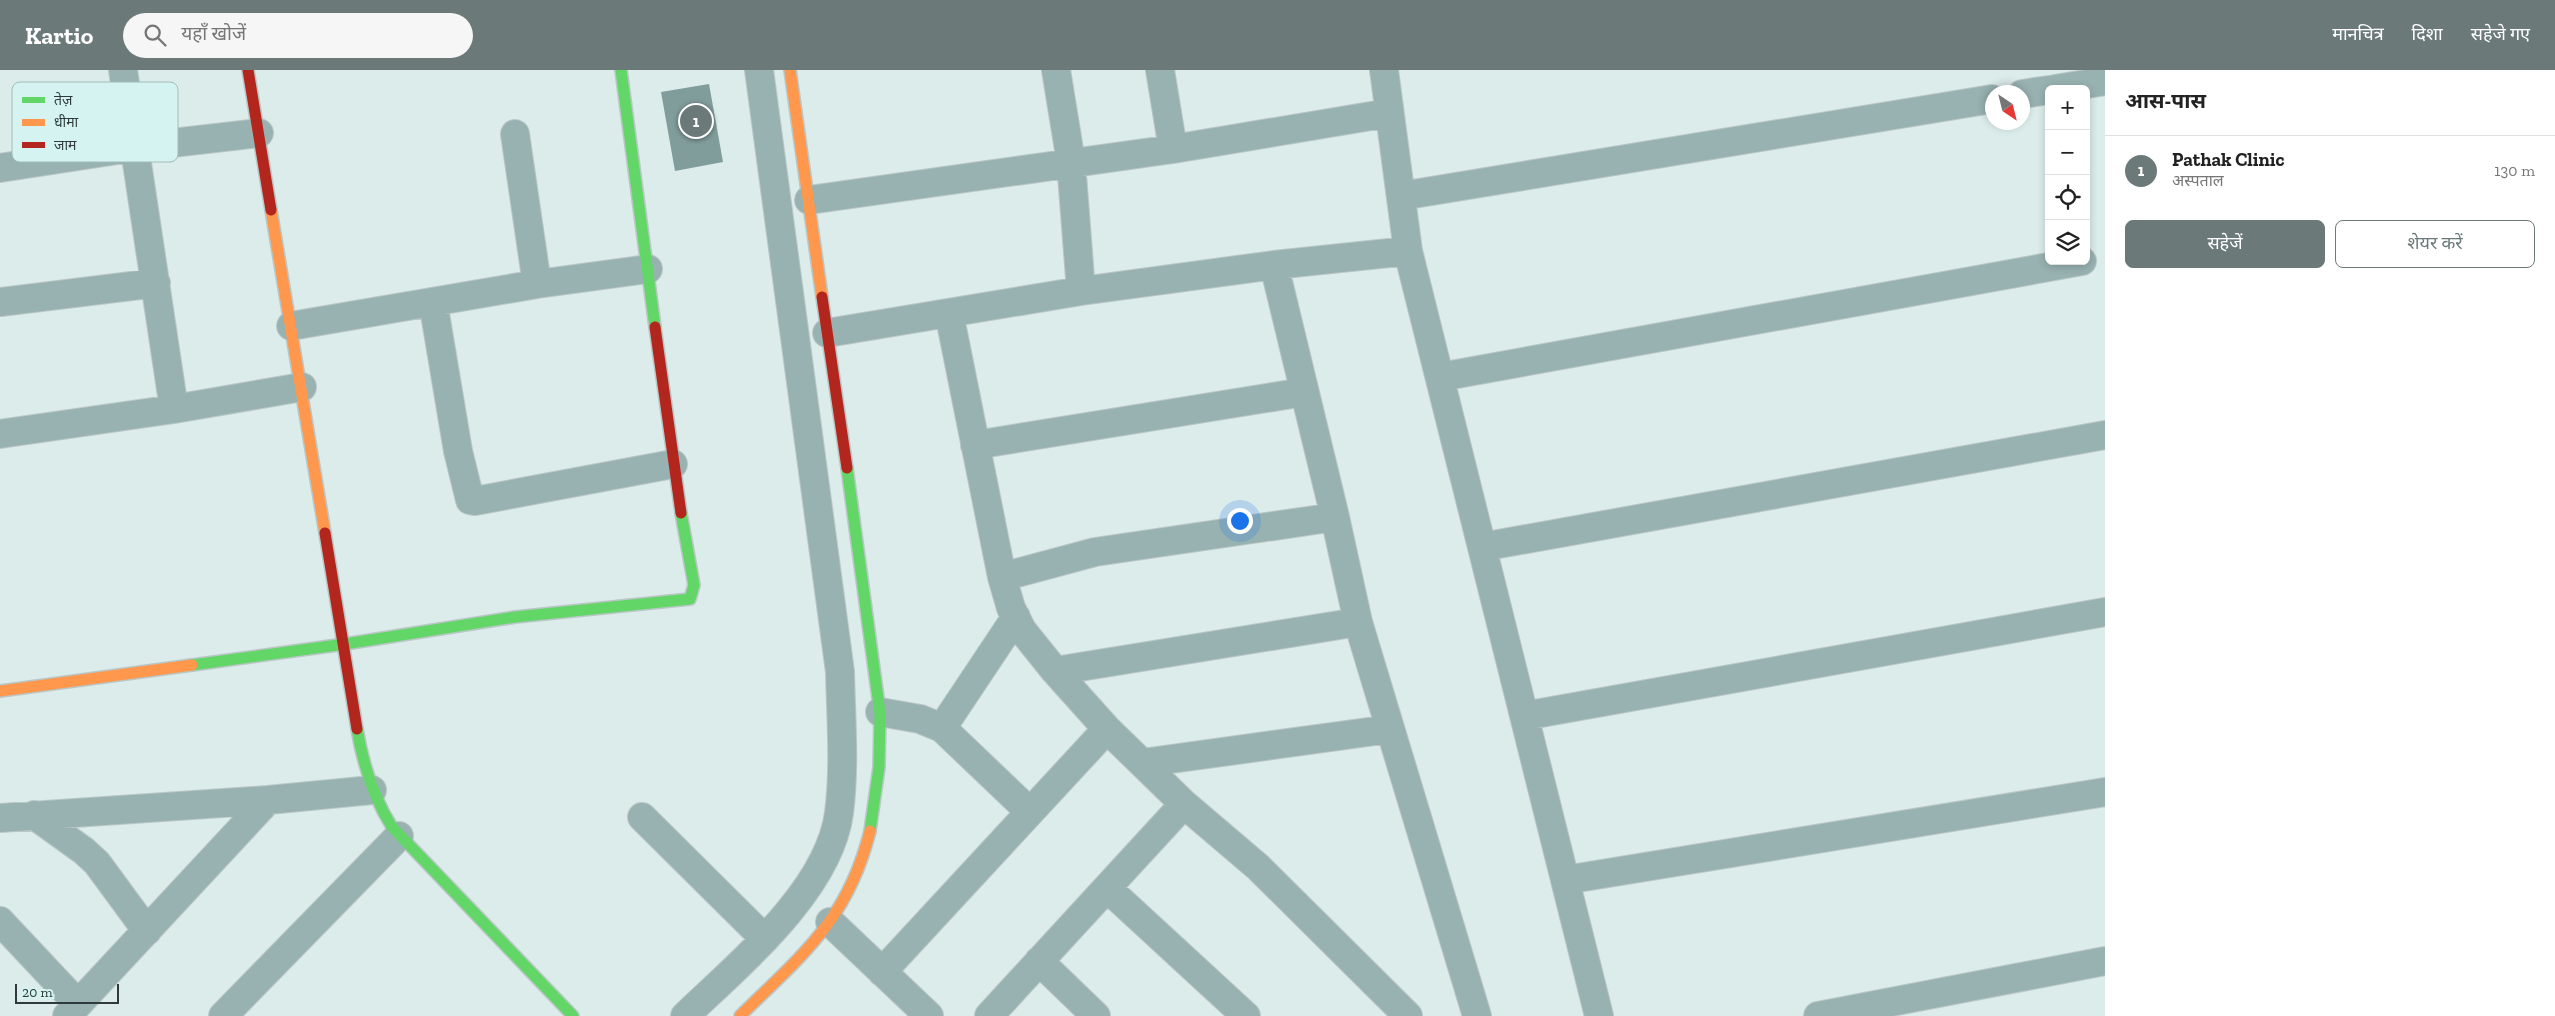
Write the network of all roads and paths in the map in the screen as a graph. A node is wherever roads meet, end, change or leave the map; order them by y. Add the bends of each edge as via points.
1 (248, 70) edge
2 (621, 70) edge
3 (759, 70) edge
4 (790, 70) edge
5 (1056, 70) edge
6 (1160, 70) edge
7 (1384, 70) edge
8 (2105, 80) edge
9 (2077, 85) edge
10 (2045, 91) edge
11 (2030, 93) edge
12 (1985, 100) edge
13 (1389, 113) junction
14 (259, 133) junction
15 (515, 134) dead end
16 (178, 142) edge
17 (1173, 149) junction
18 (39, 162) edge
19 (139, 162) edge
20 (1071, 162) junction
21 (0, 168) edge
22 (1400, 196) junction
23 (809, 200) junction
24 (1408, 251) junction
25 (2105, 257) edge
26 (2090, 259) edge
27 (1274, 265) junction
28 (2060, 265) edge
29 (648, 269) junction
30 (156, 283) junction
31 (537, 284) junction
32 (1081, 290) junction
33 (0, 302) edge
34 (433, 302) junction
35 (949, 312) junction
36 (291, 326) junction
37 (827, 333) junction
38 (1440, 377) junction
39 (302, 387) junction
40 (1304, 392) junction
41 (174, 409) junction
42 (0, 434) edge
43 (2105, 435) edge
44 (975, 445) junction
45 (673, 464) junction
46 (1335, 517) junction
47 (1482, 547) junction
48 (1002, 577) junction
49 (2105, 612) edge
50 (1016, 617) junction
51 (1358, 622) junction
52 (345, 644) junction
53 (1055, 671) junction
54 (0, 692) edge
55 (880, 712) junction
56 (1524, 716) junction
57 (942, 728) junction
58 (1107, 729) junction
59 (1390, 729) junction
60 (1142, 763) junction
61 (372, 790) junction
62 (2105, 792) edge
63 (268, 800) junction
64 (1184, 804) junction
65 (1030, 812) junction
66 (34, 815) junction
67 (642, 817) dead end
68 (0, 818) edge
69 (399, 836) junction
70 (1565, 880) junction
71 (1107, 888) junction
72 (0, 921) edge
73 (830, 922) junction
74 (147, 931) junction
75 (765, 939) junction
76 (2105, 961) edge
77 (1039, 962) junction
78 (882, 972) junction
79 (72, 1010) edge
80 (236, 1012) edge
81 (573, 1016) edge
82 (685, 1016) edge
83 (740, 1016) edge
84 (929, 1016) edge
85 (989, 1016) edge
86 (1096, 1016) edge
87 (1246, 1016) edge
88 (1408, 1016) edge
89 (1477, 1016) edge
90 (1599, 1016) edge
91 (1818, 1016) edge

1 - 14 street
2 - 29 street
3 - 75 street via 840,672 842,761 839,815 825,857 807,889
4 - 23 street
5 - 20 street
6 - 17 street
7 - 13 street
8 - 9 street
10 - 11 street
12 - 22 street
13 - 17 street
13 - 22 street
14 - 16 street
14 - 36 street
15 - 31 street
17 - 20 street
18 - 21 street
19 - 30 street
20 - 23 street
20 - 32 street
22 - 24 street
23 - 37 street
24 - 27 street
24 - 38 street
25 - 26 street
27 - 32 street
27 - 40 street
28 - 38 street
29 - 31 street
29 - 45 street
30 - 33 street
30 - 41 street
31 - 34 street
32 - 35 street
34 - 36 street
34 - 45 street via 458,451 470,500
35 - 37 street
35 - 44 street
36 - 39 street
37 - 55 street
38 - 47 street
39 - 41 street
39 - 52 street
40 - 44 street
40 - 46 street
41 - 42 street
43 - 47 street
44 - 48 street
45 - 52 street via 694,585 690,599 515,617
46 - 48 street via 1095,552
46 - 51 street
47 - 56 street
48 - 50 street
49 - 56 street
50 - 53 street via 1022,630
50 - 57 street
51 - 53 street
51 - 59 street
52 - 54 street
52 - 61 street via 362,757
53 - 58 street
55 - 57 street via 920,719
55 - 73 street via 880,764 869,841 855,880
56 - 70 street
57 - 65 street
58 - 60 street
58 - 65 street
59 - 60 street
59 - 89 street
60 - 64 street
61 - 63 street
61 - 69 street via 387,821
62 - 70 street
63 - 66 street
63 - 74 street
64 - 71 street
64 - 88 street via 1258,867
65 - 78 street
66 - 68 street
66 - 74 street via 97,863
67 - 75 street
69 - 80 street
69 - 81 street
70 - 90 street
71 - 77 street
71 - 87 street
72 - 79 street
73 - 78 street
73 - 83 street
74 - 79 street
75 - 82 street
76 - 91 street
77 - 85 street
77 - 86 street
78 - 84 street

